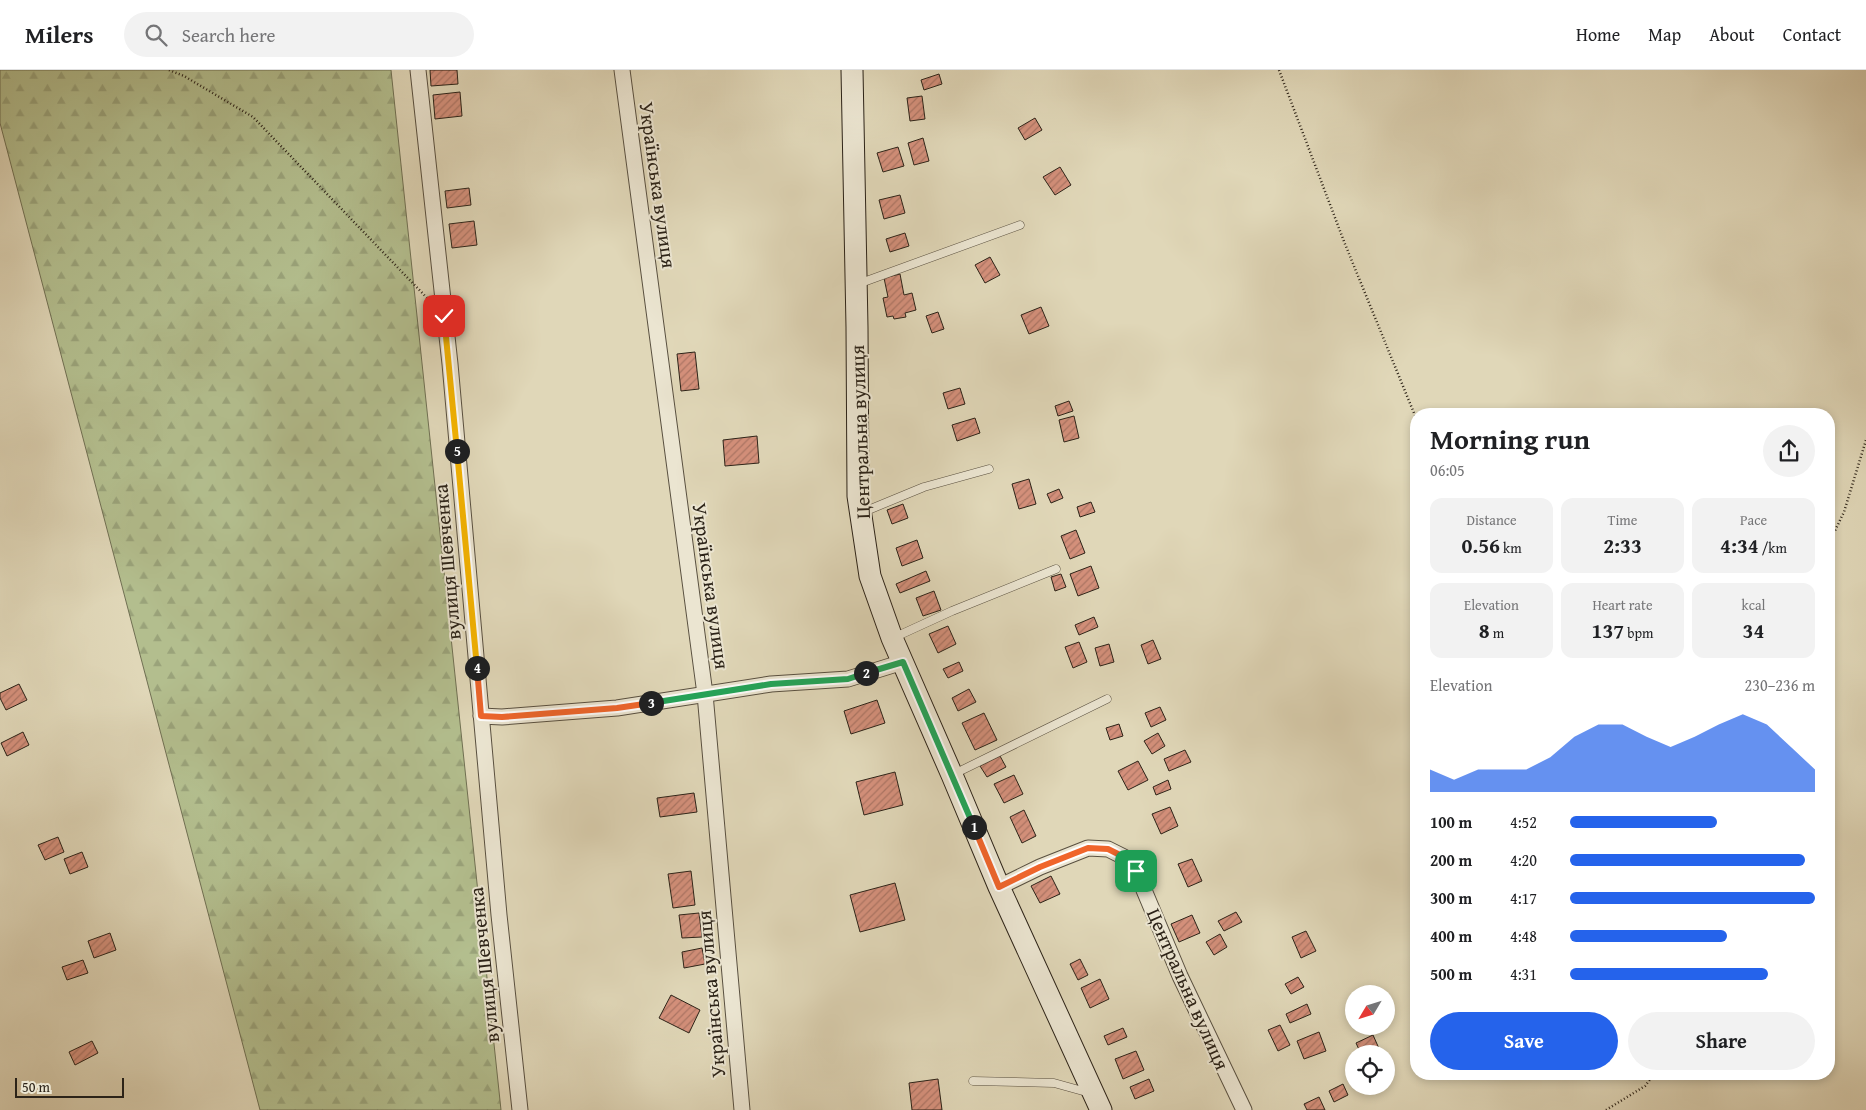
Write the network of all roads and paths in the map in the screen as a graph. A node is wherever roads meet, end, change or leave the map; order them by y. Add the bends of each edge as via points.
1 (169, 70) edge
2 (418, 70) edge
3 (622, 70) edge
4 (852, 70) edge
5 (1279, 70) edge
6 (1020, 225) dead end
7 (856, 284) junction
8 (444, 316) junction
9 (1412, 408) edge
10 (1866, 440) edge
11 (989, 469) dead end
12 (861, 514) junction
13 (1835, 531) edge
14 (1056, 568) dead end
15 (892, 638) junction
16 (903, 662) junction
17 (705, 694) junction
18 (1107, 699) dead end
19 (481, 716) junction
20 (952, 775) junction
21 (999, 887) junction
22 (1650, 1080) edge
23 (973, 1081) dead end
24 (1098, 1102) edge
25 (520, 1110) edge
26 (742, 1110) edge
27 (1244, 1110) edge
28 (1606, 1110) edge

1 - 8 path via 253,117
2 - 8 street, вулиця Шевченка
3 - 17 street, Українська вулиця
4 - 7 street, Центральна вулиця
5 - 9 path
6 - 7 lane
7 - 12 street, Центральна вулиця via 858,496
8 - 19 street, вулиця Шевченка
10 - 13 path
11 - 12 lane via 924,487
12 - 15 street, Центральна вулиця via 870,576
14 - 15 lane
15 - 16 street, Центральна вулиця
16 - 17 street via 848,679 771,684
16 - 20 street, Центральна вулиця
17 - 19 street via 617,708
17 - 26 street, Українська вулиця
18 - 20 lane
19 - 25 street, вулиця Шевченка
20 - 21 street, Центральна вулиця
21 - 24 street, Центральна вулиця
21 - 27 street, Центральна вулиця via 1088,848 1108,849 1124,857 1136,871 1180,976
22 - 28 path via 1646,1086
23 - 24 lane via 1054,1083

